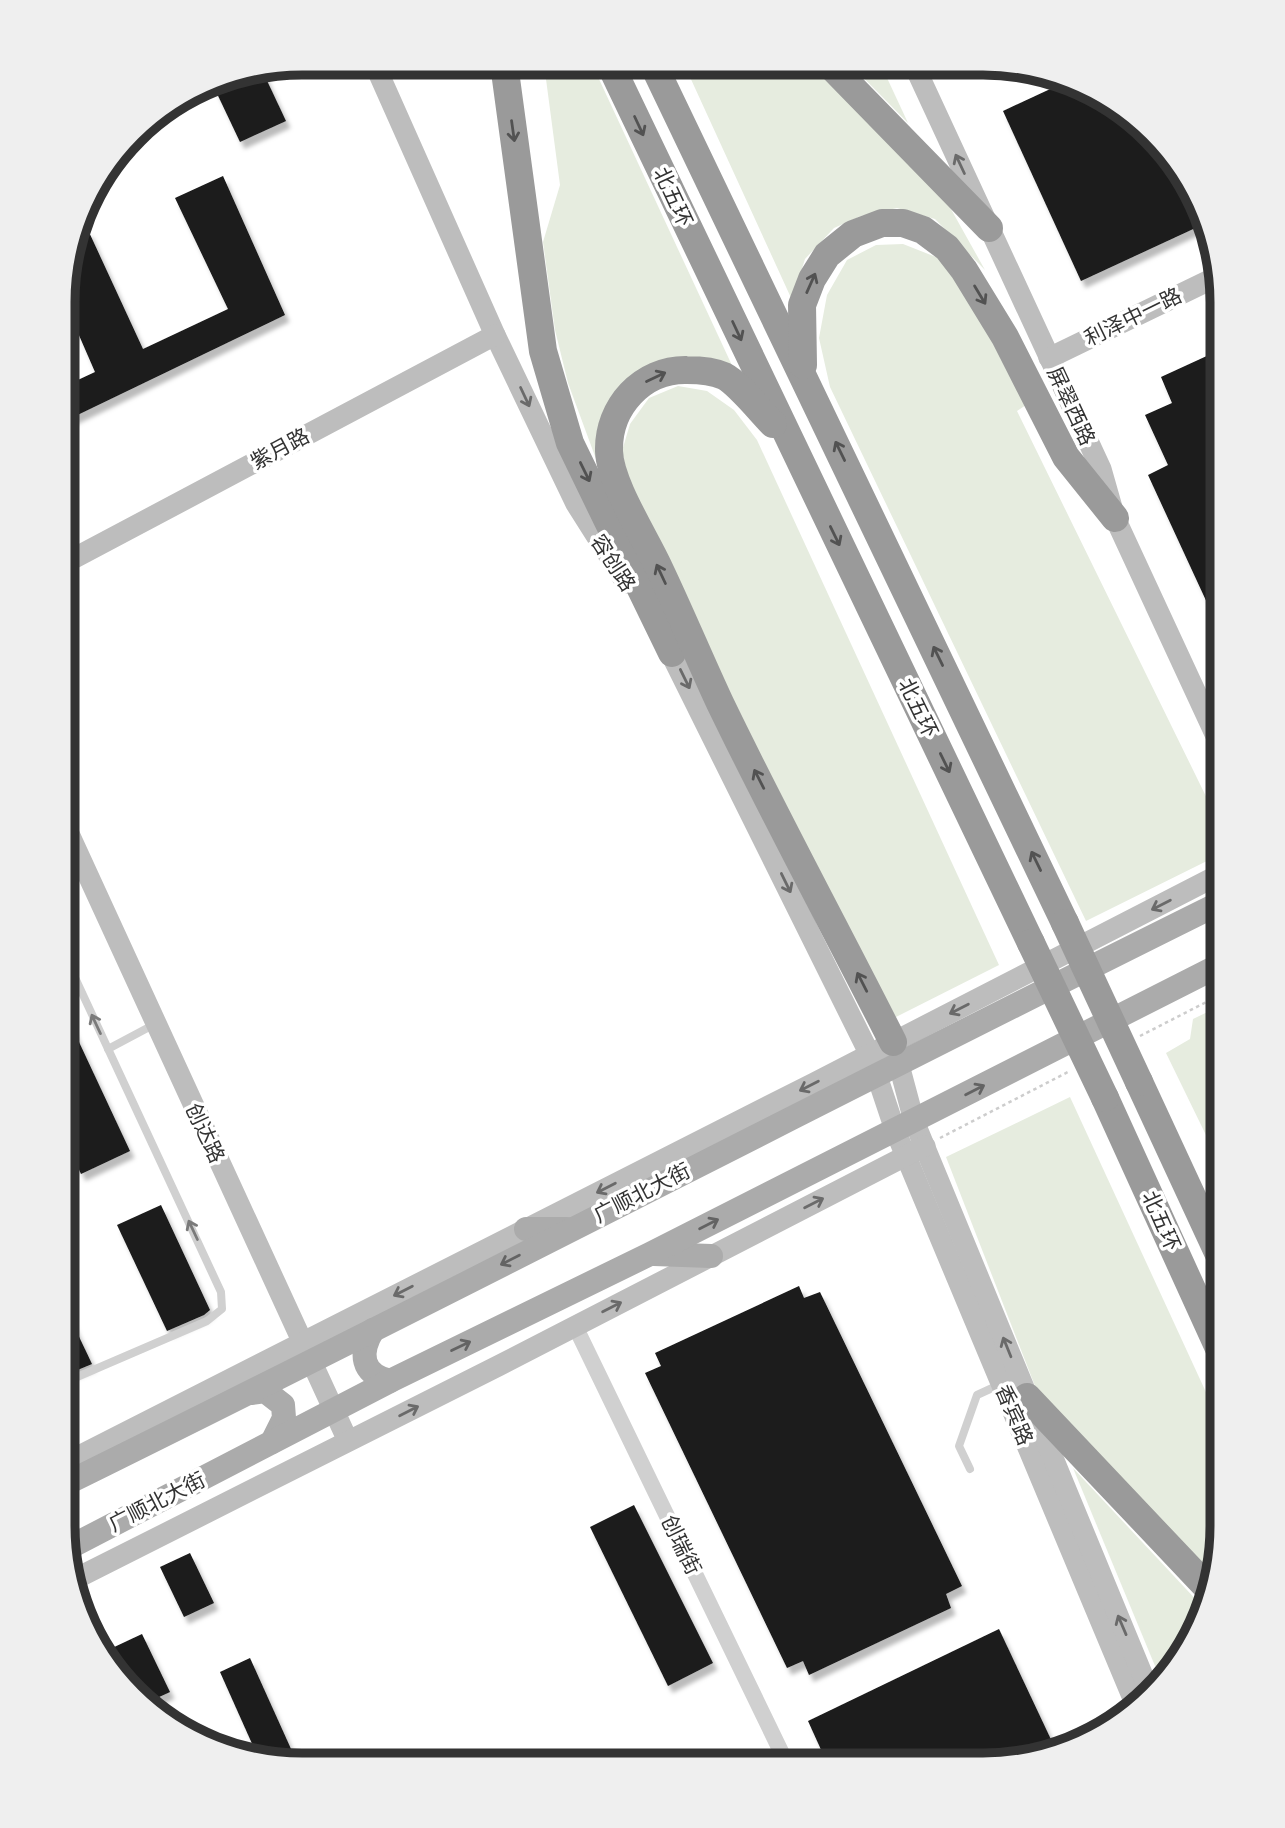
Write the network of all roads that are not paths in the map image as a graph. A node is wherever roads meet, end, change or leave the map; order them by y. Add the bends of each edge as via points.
1 (659, 75) edge
2 (840, 75) edge
3 (919, 75) edge
4 (380, 76) edge
5 (506, 76) edge
6 (615, 76) edge
7 (989, 228) junction
8 (1208, 280) edge
9 (495, 335) junction
10 (1049, 358) junction
11 (803, 374) junction
12 (790, 442) junction
13 (1115, 518) junction
14 (75, 558) edge
15 (672, 653) junction
16 (1210, 722) edge
17 (75, 847) edge
18 (1210, 880) edge
19 (1210, 908) edge
20 (1209, 970) edge
21 (75, 978) edge
22 (155, 1024) junction
23 (108, 1049) junction
24 (885, 1058) junction
25 (904, 1126) junction
26 (916, 1150) junction
27 (526, 1229) junction
28 (572, 1229) junction
29 (1209, 1233) edge
30 (650, 1254) junction
31 (711, 1256) junction
32 (575, 1326) junction
33 (1209, 1327) edge
34 (373, 1330) junction
35 (307, 1352) junction
36 (75, 1378) edge
37 (390, 1381) junction
38 (1001, 1384) junction
39 (251, 1393) junction
40 (1027, 1397) junction
41 (334, 1410) junction
42 (348, 1441) junction
43 (272, 1443) junction
44 (75, 1458) edge
45 (75, 1459) edge
46 (117, 1459) junction
47 (970, 1469) dead end
48 (75, 1479) edge
49 (76, 1544) edge
50 (81, 1576) edge
51 (1202, 1582) edge
52 (1146, 1682) edge
53 (1132, 1696) edge
54 (782, 1753) edge

1 - 11 highway, 北五环
2 - 7 highway
7 -> 3 street, 屏翠西路
4 - 9 street, 容创路
5 -> 15 highway via 543,351 570,443
6 -> 12 highway, 北五环
7 - 10 street, 屏翠西路
8 - 10 street, 利泽中一路
9 - 14 street, 紫月路
9 -> 15 street, 容创路 via 576,504
10 - 13 street, 屏翠西路 via 1101,469
11 -> 13 highway via 802,305 811,279 827,255 853,234 882,223 903,223 923,230 947,248 964,270 1005,337 1066,457
29 -> 11 highway, 北五环, bridge
24 -> 12 highway via 616,479 609,453 611,426 622,405 654,376 674,370 724,377
12 -> 33 highway, 北五环, bridge via 1105,1098
13 - 16 street, 屏翠西路
15 -> 24 street, 容创路
17 - 22 street, 创达路
18 -> 24 street
19 - 24 main road, 广顺北大街
25 -> 20 main road, 广顺北大街
23 -> 21 lane
22 - 23 lane
22 - 35 street, 创达路
36 -> 23 lane via 207,1321 222,1309 222,1292
24 - 25 street, 容创路
24 -> 27 street
24 - 28 main road, 广顺北大街
25 - 26 street, 香宾路
30 -> 25 main road, 广顺北大街
31 -> 26 street
26 - 38 street, 香宾路
40 -> 26 street, 香宾路
27 - 28 main road
27 -> 35 street
28 -> 34 main road, 广顺北大街
30 - 31 main road
37 -> 30 main road, 广顺北大街
32 -> 31 street
42 -> 32 street
32 - 54 street, 创瑞街
34 - 35 main road, 广顺北大街
34 - 37 main road via 366,1342 365,1361 373,1374
35 - 39 main road, 广顺北大街
35 - 41 street, 创达路
35 - 44 street
37 - 41 main road, 广顺北大街
38 - 40 street
38 - 47 lane via 977,1395 959,1446
38 - 53 street, 香宾路
39 - 43 main road via 265,1391 283,1405 284,1419
39 - 46 main road, 广顺北大街
40 - 51 highway
52 -> 40 street, 香宾路
41 - 42 street, 创达路
41 - 43 main road, 广顺北大街
42 - 50 street
43 - 49 main road, 广顺北大街
45 - 46 main road
46 - 48 main road, 广顺北大街

